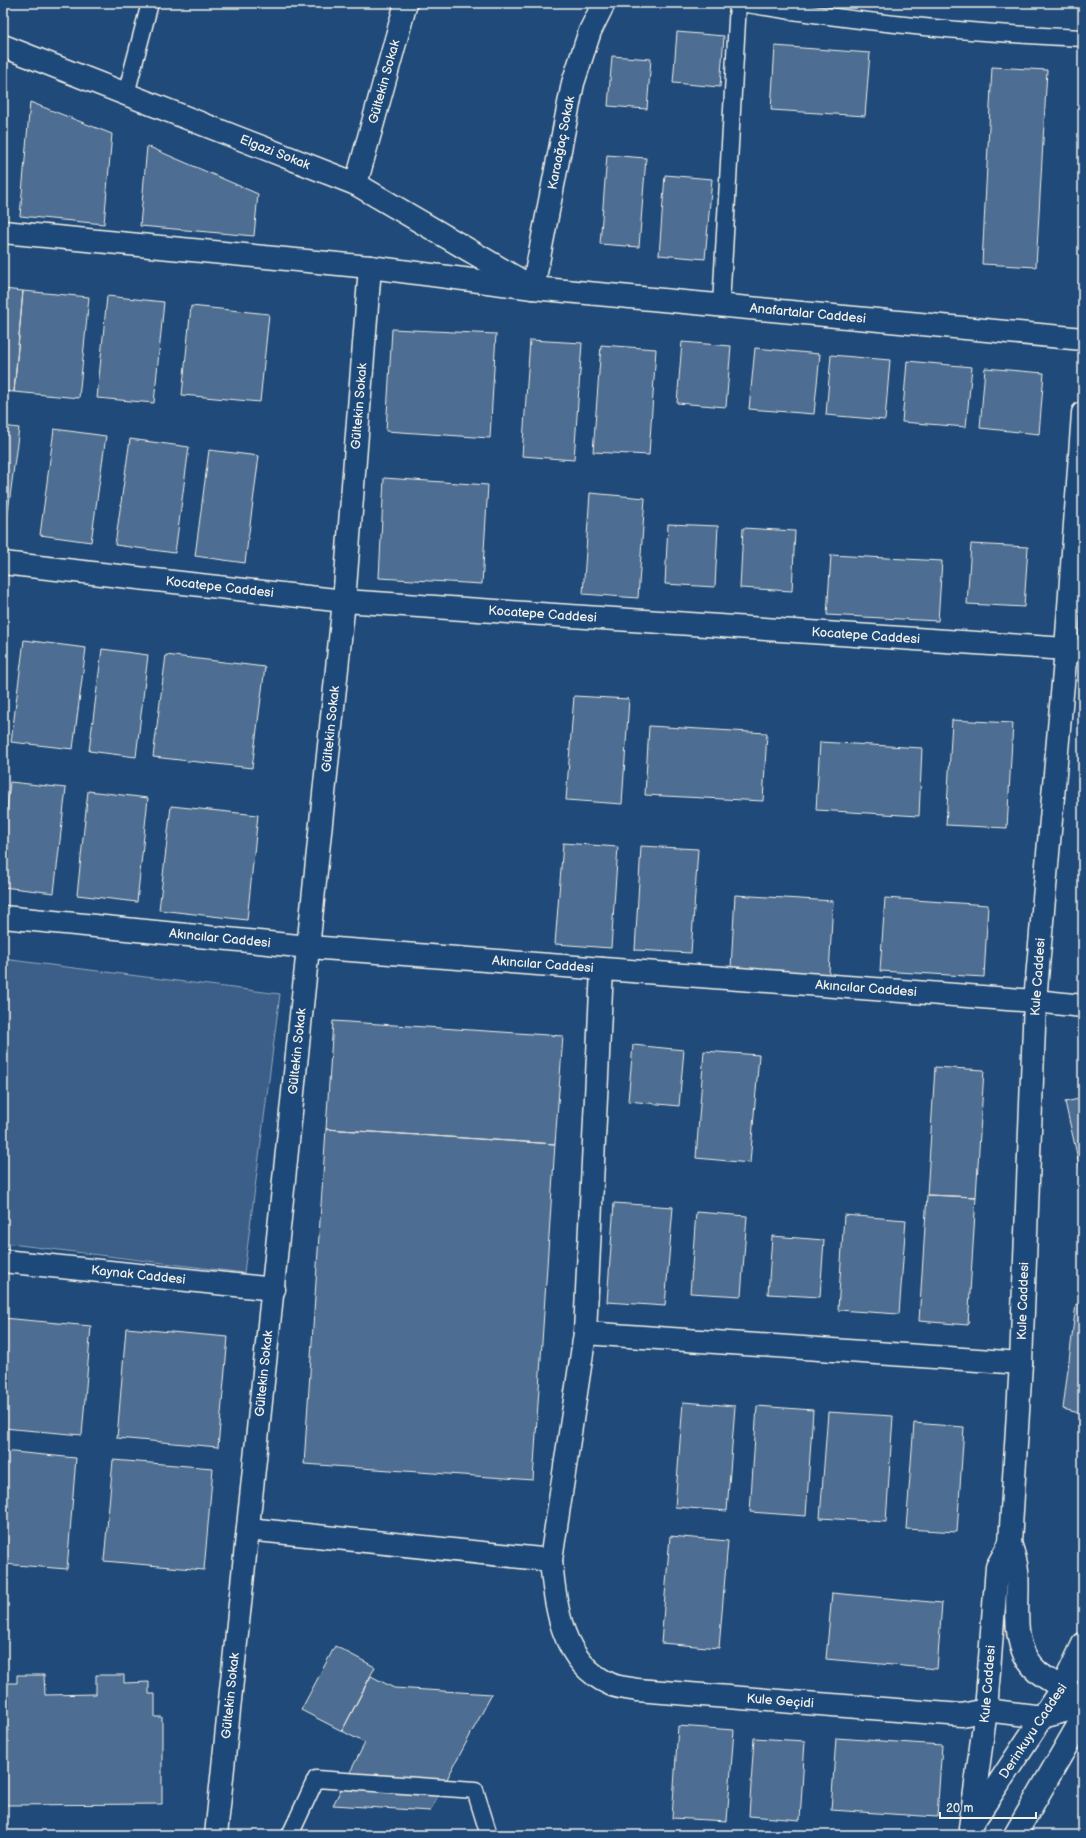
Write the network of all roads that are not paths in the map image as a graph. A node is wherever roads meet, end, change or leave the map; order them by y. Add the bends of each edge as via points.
1 (150, 3) edge
2 (406, 3) edge
3 (604, 3) edge
4 (738, 3) edge
5 (741, 3) edge
6 (1083, 38) edge
7 (3, 46) edge
8 (126, 94) junction
9 (356, 184) junction
10 (3, 232) edge
11 (370, 267) junction
12 (533, 288) junction
13 (721, 305) junction
14 (1083, 339) edge
15 (1083, 413) edge
16 (3, 563) edge
17 (344, 601) junction
18 (1074, 650) edge
19 (3, 917) edge
20 (309, 947) junction
21 (602, 969) junction
22 (1035, 1001) junction
23 (1083, 1006) edge
24 (3, 1261) edge
25 (274, 1289) junction
26 (585, 1333) junction
27 (1021, 1363) junction
28 (248, 1529) junction
29 (1010, 1543) junction
30 (551, 1560) junction
31 (1083, 1644) edge
32 (1063, 1686) junction
33 (1083, 1699) edge
34 (1083, 1706) edge
35 (986, 1710) junction
36 (1043, 1717) junction
37 (1083, 1717) edge
38 (967, 1831) edge
39 (216, 1835) edge
40 (290, 1835) edge
41 (490, 1835) edge
42 (1015, 1835) edge

1 - 8 lane
2 - 9 street, Gültekin Sokak
3 - 12 street, Karaağaç Sokak via 590,31 573,83
4 - 13 lane
5 - 6 lane via 931,28
7 - 8 street, Elgazi Sokak
8 - 9 street, Elgazi Sokak
9 - 12 street, Elgazi Sokak
10 - 11 street, Anafartalar Caddesi
11 - 12 street, Anafartalar Caddesi
11 - 17 street, Gültekin Sokak
12 - 13 street, Anafartalar Caddesi
13 - 14 street, Anafartalar Caddesi
15 - 18 street, Kule Caddesi
16 - 17 street, Kocatepe Caddesi
17 - 18 street, Kocatepe Caddesi
17 - 20 street, Gültekin Sokak
18 - 22 street, Kule Caddesi
19 - 20 street, Akıncılar Caddesi
20 - 21 street, Akıncılar Caddesi
20 - 25 street, Gültekin Sokak
21 - 22 street, Akıncılar Caddesi
21 - 26 street
22 - 23 street, Akıncılar Caddesi
22 - 27 street, Kule Caddesi
24 - 25 street, Kaynak Caddesi
25 - 28 street, Gültekin Sokak
26 - 27 street
26 - 30 street
27 - 29 street, Kule Caddesi
28 - 30 street
28 - 39 street, Gültekin Sokak
29 - 32 street, Kule Caddesi via 1017,1569 1017,1628 1022,1648 1028,1661 1039,1673
29 - 35 street, Kule Caddesi via 997,1566
30 - 35 street, Kule Geçidi via 554,1593 570,1648 580,1664 611,1685 637,1690 962,1715
31 - 32 street, Derinkuyu Caddesi
32 - 33 street, Kule Caddesi
32 - 36 street, Derinkuyu Caddesi
34 - 36 street
35 - 36 street, Kule Geçidi
35 - 38 street, Kule Caddesi
36 - 38 street, Derinkuyu Caddesi
37 - 42 street
40 - 41 lane via 316,1779 475,1790

